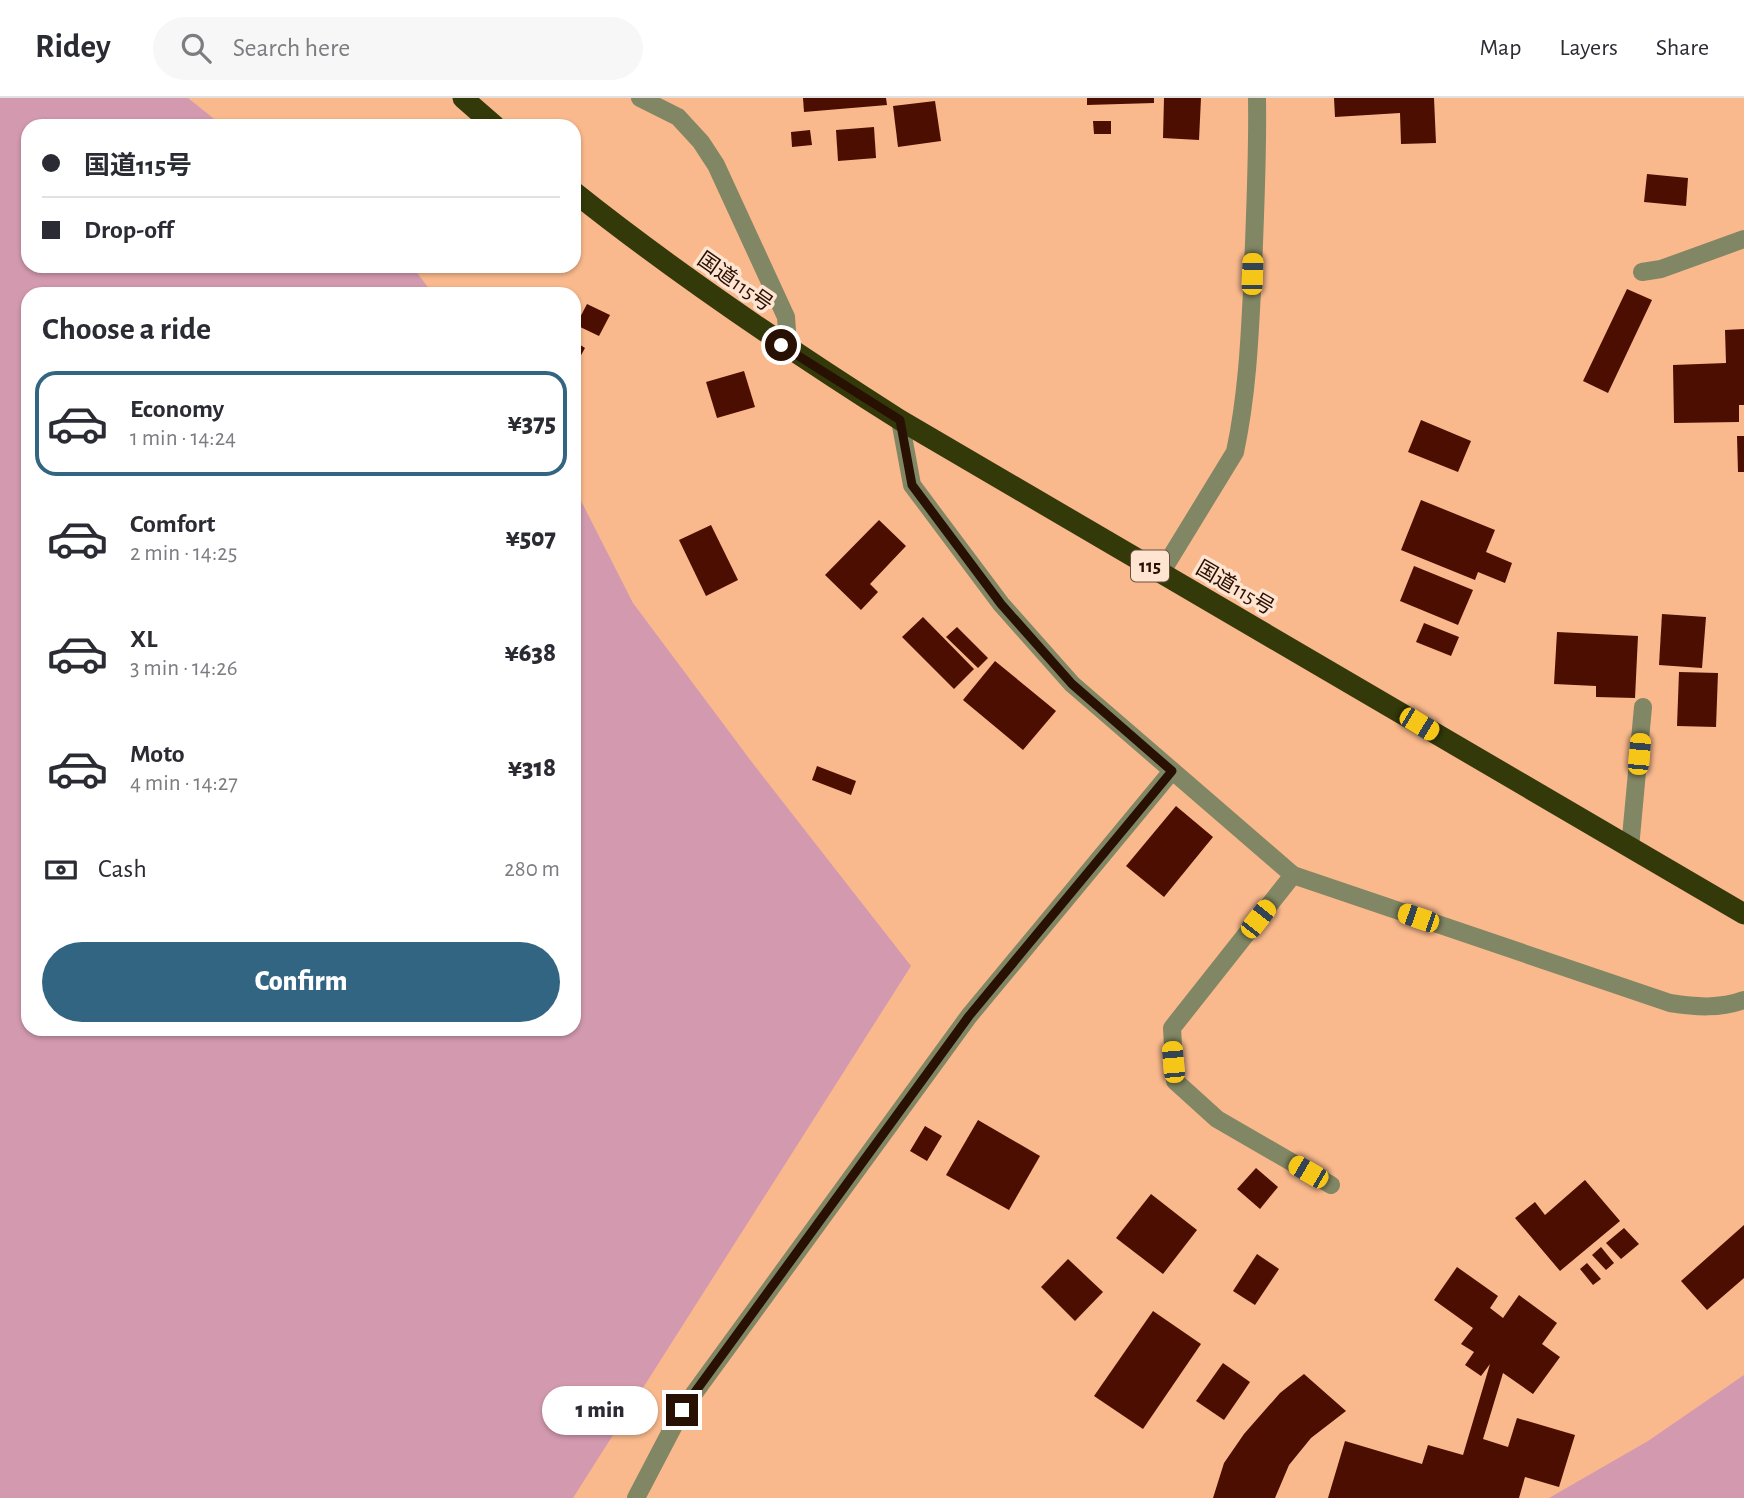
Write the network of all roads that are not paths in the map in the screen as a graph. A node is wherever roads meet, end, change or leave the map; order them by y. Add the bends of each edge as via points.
1 (463, 98) edge
2 (640, 98) edge
3 (1257, 98) edge
4 (487, 119) edge
5 (581, 197) edge
6 (1744, 239) edge
7 (1642, 272) dead end
8 (781, 345) junction
9 (900, 420) junction
10 (1161, 573) junction
11 (1643, 707) dead end
12 (1172, 771) junction
13 (1630, 848) junction
14 (1293, 875) junction
15 (1744, 914) edge
16 (1744, 1000) edge
17 (1331, 1185) dead end
18 (636, 1498) edge

1 - 4 highway
2 - 8 street via 678,117 716,165 786,317
3 - 10 street via 1248,376 1236,452
5 - 8 highway, 国道115号 / 115
6 - 7 street
8 - 9 highway, 国道115号 / 115
9 - 10 highway, 国道115号 / 115
9 - 12 street via 912,485 1001,604 1072,684
10 - 13 highway, 国道115号 / 115
11 - 13 street
12 - 14 street
12 - 18 street via 969,1016 682,1410
13 - 15 highway, 国道115号 / 115
14 - 16 street via 1670,1003 1693,1007
14 - 17 street via 1172,1028 1175,1081 1217,1119

